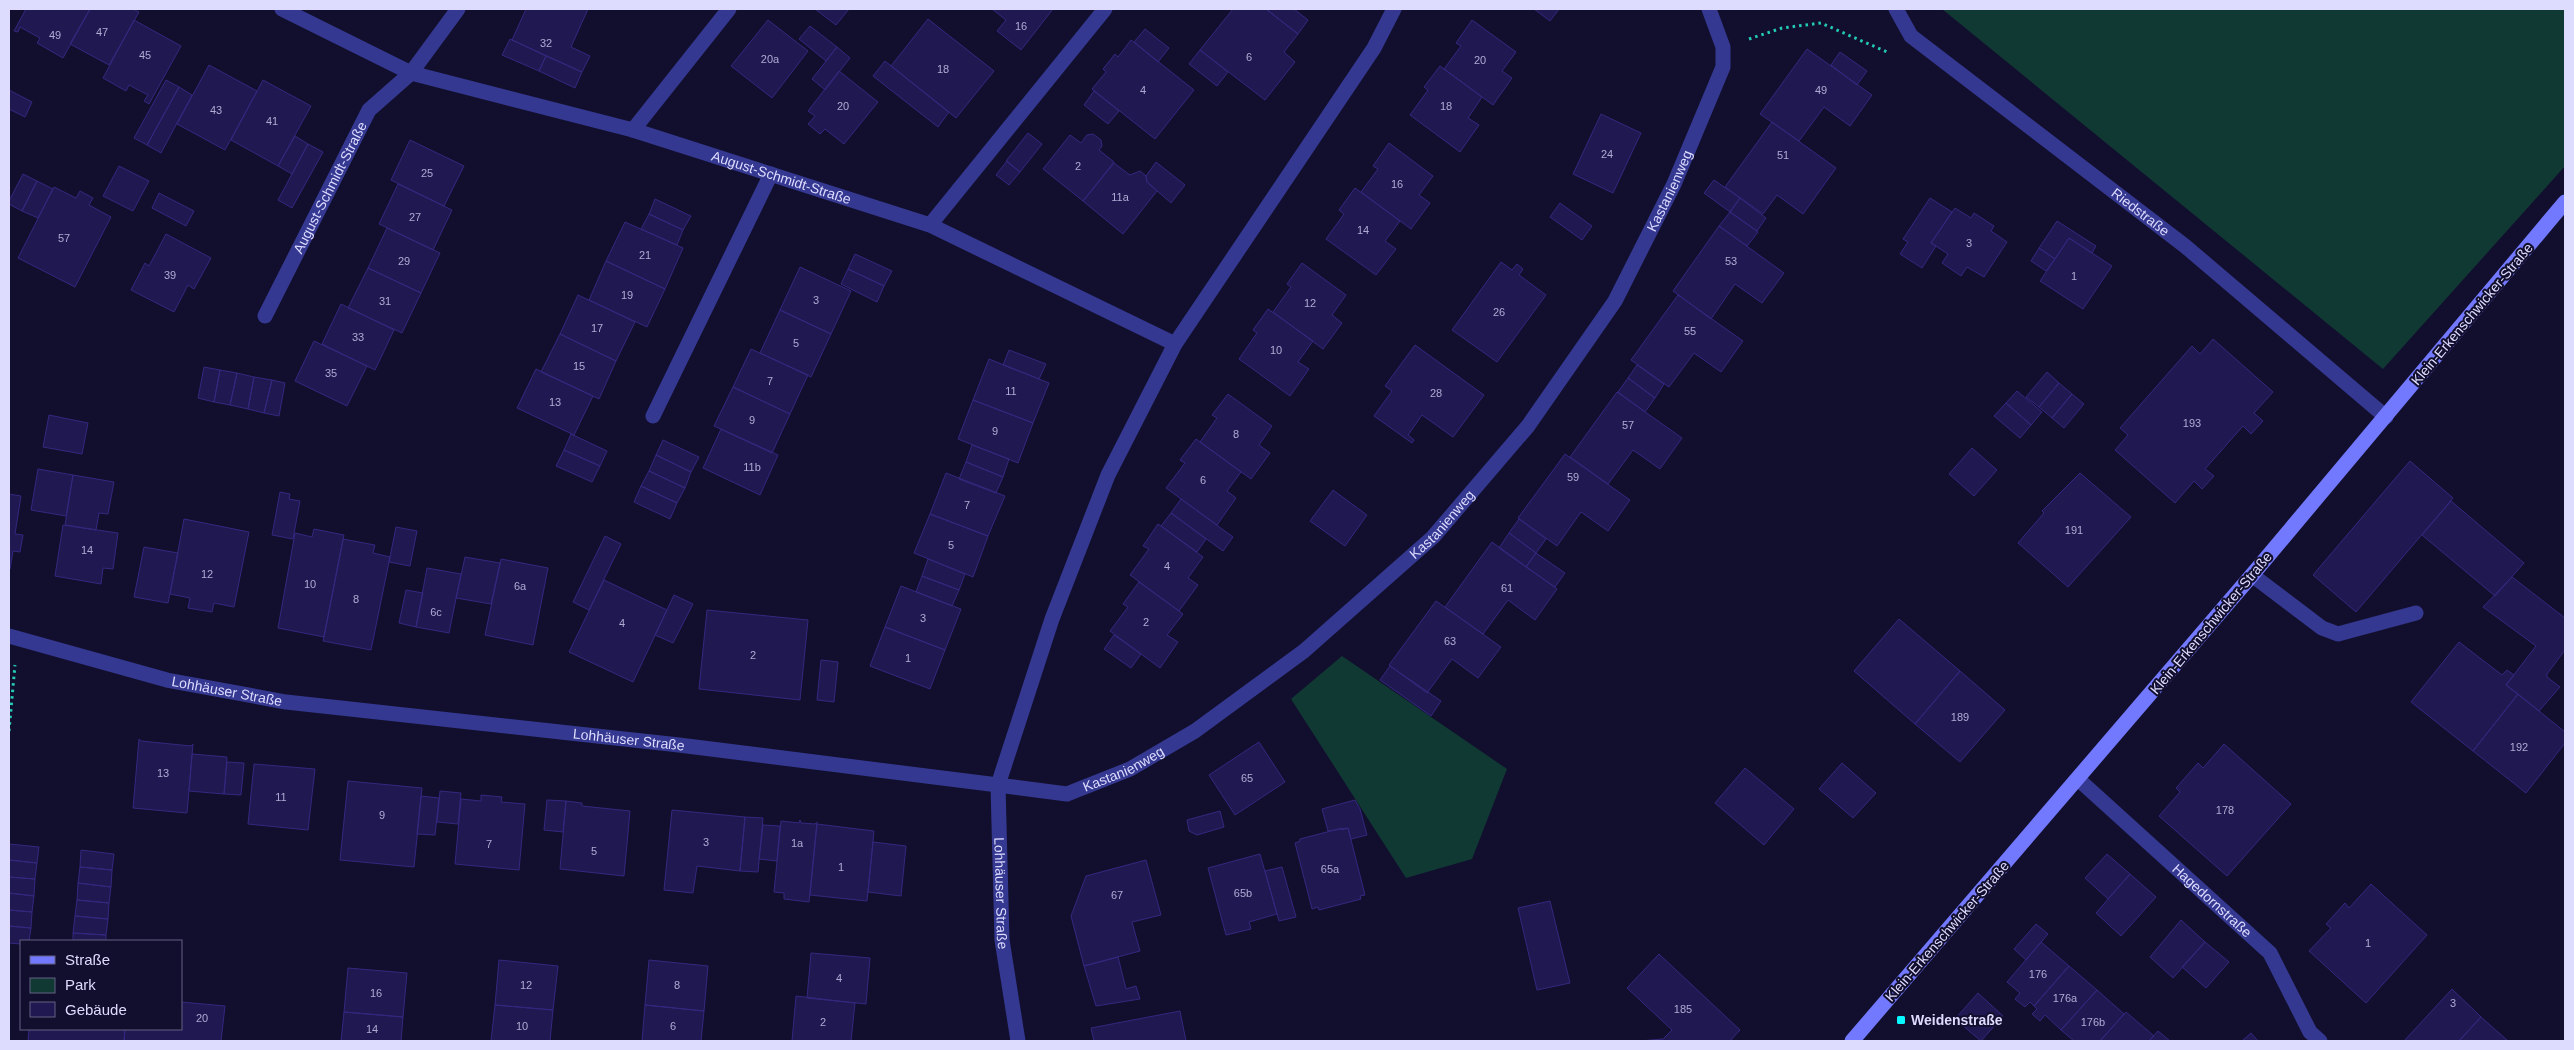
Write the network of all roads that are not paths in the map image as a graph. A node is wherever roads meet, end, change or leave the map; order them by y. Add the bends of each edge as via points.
1 (282, 9) edge
2 (458, 9) edge
3 (729, 9) edge
4 (1104, 9) edge
5 (1394, 9) edge
6 (1708, 9) edge
7 (1896, 9) edge
8 (411, 73) junction
9 (632, 130) junction
10 (770, 174) junction
11 (2565, 202) edge
12 (930, 225) junction
13 (265, 316) dead end
14 (1175, 344) junction
15 (653, 416) dead end
16 (2386, 417) junction
17 (2252, 576) junction
18 (2416, 613) dead end
19 (13, 638) edge
20 (2078, 780) junction
21 (998, 785) junction
22 (1018, 1041) edge
23 (1852, 1041) edge
24 (2320, 1041) edge

1 - 8 street, August-Schmidt-Straße
2 - 8 street, August-Schmidt-Straße
3 - 9 street
4 - 12 street
5 - 14 street via 1369,56
6 - 21 street, Kastanienweg via 1723,47 1723,67 1674,184 1615,302 1528,426 1433,537 1304,651 1195,731 1138,764 1068,794
7 - 16 street, Riedstraße via 1911,36 2185,246
8 - 9 street, August-Schmidt-Straße
8 - 13 street, August-Schmidt-Straße via 368,110
9 - 10 street, August-Schmidt-Straße
10 - 12 street, August-Schmidt-Straße
10 - 15 street
11 - 16 street, Klein-Erkenschwicker-Straße
12 - 14 street, August-Schmidt-Straße
14 - 21 street via 1108,475 1052,619
16 - 17 street, Klein-Erkenschwicker-Straße
17 - 18 street via 2322,628 2338,634
17 - 20 street, Klein-Erkenschwicker-Straße
19 - 21 street, Lohhäuser Straße via 167,680 286,702 670,743
20 - 23 street, Klein-Erkenschwicker-Straße
20 - 24 street, Hagedornstraße via 2270,953 2310,1032
21 - 22 street, Lohhäuser Straße via 1002,940

